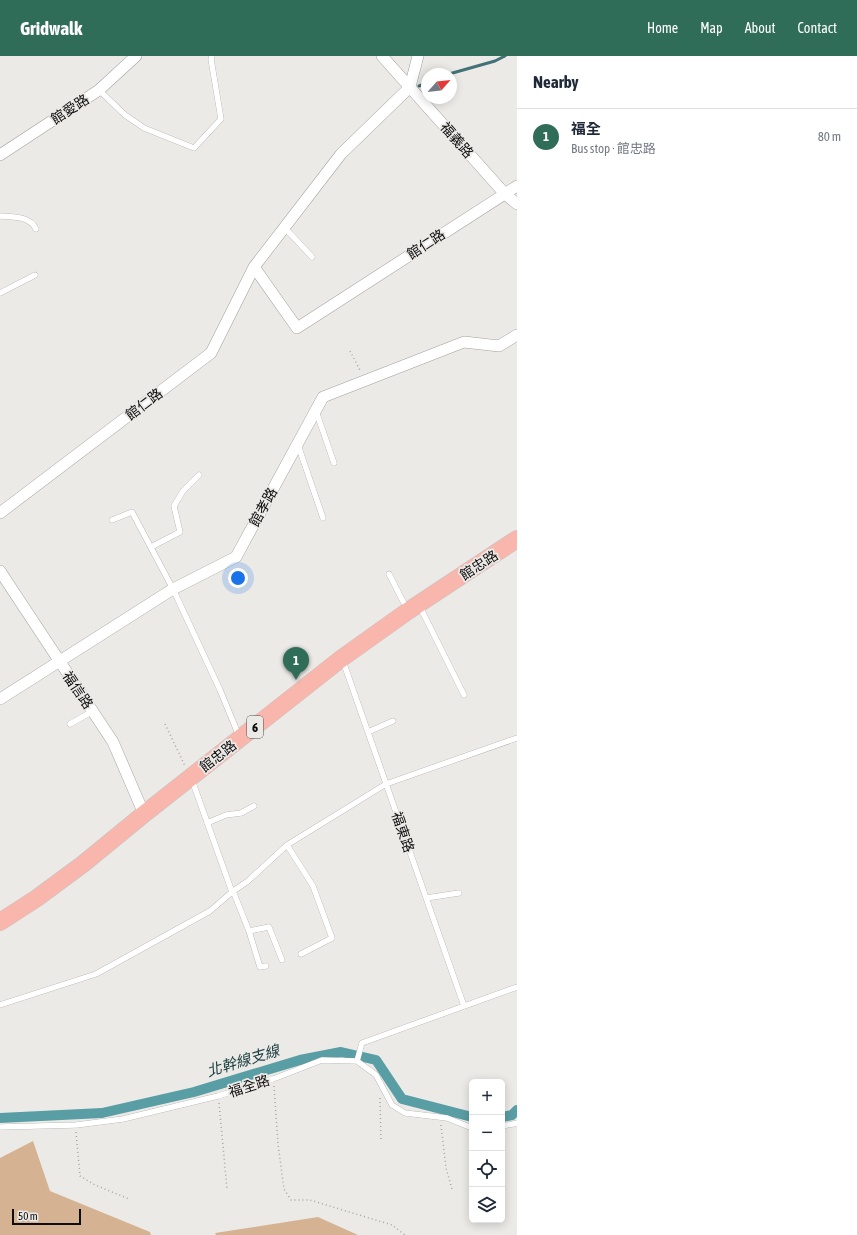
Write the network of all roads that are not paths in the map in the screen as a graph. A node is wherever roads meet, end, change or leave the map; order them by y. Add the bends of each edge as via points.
1 (136, 56) edge
2 (212, 56) edge
3 (382, 56) edge
4 (418, 56) edge
5 (410, 87) junction
6 (99, 90) junction
7 (0, 155) edge
8 (517, 186) edge
9 (504, 194) junction
10 (517, 204) edge
11 (0, 216) edge
12 (284, 227) junction
13 (36, 229) dead end
14 (312, 257) dead end
15 (254, 267) junction
16 (35, 275) dead end
17 (0, 293) edge
18 (517, 334) edge
19 (316, 411) junction
20 (298, 444) junction
21 (334, 463) dead end
22 (199, 475) dead end
23 (0, 513) edge
24 (323, 518) dead end
25 (112, 520) dead end
26 (517, 539) edge
27 (151, 547) junction
28 (0, 571) edge
29 (389, 574) dead end
30 (173, 589) junction
31 (413, 607) junction
32 (342, 658) junction
33 (59, 661) junction
34 (464, 695) dead end
35 (0, 699) edge
36 (93, 711) junction
37 (393, 721) dead end
38 (70, 724) dead end
39 (368, 732) junction
40 (517, 738) edge
41 (240, 739) junction
42 (191, 777) junction
43 (386, 784) junction
44 (254, 806) dead end
45 (144, 814) junction
46 (207, 823) junction
47 (287, 845) junction
48 (233, 892) junction
49 (459, 893) dead end
50 (426, 898) junction
51 (0, 922) edge
52 (249, 931) junction
53 (301, 954) dead end
54 (282, 960) dead end
55 (266, 966) dead end
56 (517, 987) edge
57 (0, 1005) edge
58 (464, 1006) junction
59 (357, 1061) junction
60 (517, 1122) edge
61 (505, 1125) edge
62 (0, 1127) edge
63 (469, 1127) edge

1 - 6 street, 館愛路
2 - 6 lane via 221,118 194,148 144,128 125,115
3 - 5 street, 福義路
4 - 5 street
5 - 9 street, 福義路
5 - 12 street, 館仁路 via 341,154
6 - 7 street, 館愛路
8 - 9 street, 館仁路
9 - 10 street, 福義路
9 - 15 street, 館仁路 via 297,328
11 - 13 lane via 28,220
12 - 14 lane
12 - 15 street, 館仁路
15 - 23 street, 館仁路 via 211,353
16 - 17 lane
18 - 19 street, 館孝路 via 500,346 464,342 323,397
19 - 20 street, 館孝路
19 - 21 lane
20 - 24 lane
20 - 30 street, 館孝路 via 236,557
22 - 27 lane via 183,491 174,506 180,532
25 - 27 lane via 132,512
26 - 31 main road, 館忠路 / 6
27 - 30 lane
28 - 33 street, 福信路
29 - 31 lane
30 - 33 street, 館孝路
30 - 41 lane
31 - 32 main road, 館忠路 / 6
31 - 34 lane
32 - 39 lane, 福東路
32 - 41 main road, 館忠路 / 6
33 - 35 street, 館孝路
33 - 36 street, 福信路
36 - 38 lane
36 - 45 street, 福信路 via 113,742
37 - 39 lane
39 - 43 lane, 福東路
40 - 43 lane
41 - 42 main road, 館忠路 / 6
42 - 45 main road, 館忠路 / 6
42 - 46 lane
43 - 47 lane
43 - 50 lane, 福東路
44 - 46 lane via 241,813 226,815
45 - 51 main road, 館忠路 / 6 via 83,864
46 - 48 lane
47 - 48 lane
47 - 53 lane via 313,886 332,938
48 - 52 lane
48 - 57 lane via 210,911 96,974
49 - 50 lane
50 - 58 lane, 福東路
52 - 54 lane via 269,927
52 - 55 lane via 260,967
56 - 58 lane
58 - 59 lane via 362,1043
59 - 62 lane, 福全路 via 322,1060 218,1096 123,1119 76,1125
59 - 63 lane via 376,1075 392,1104 405,1113 447,1118
60 - 61 lane

